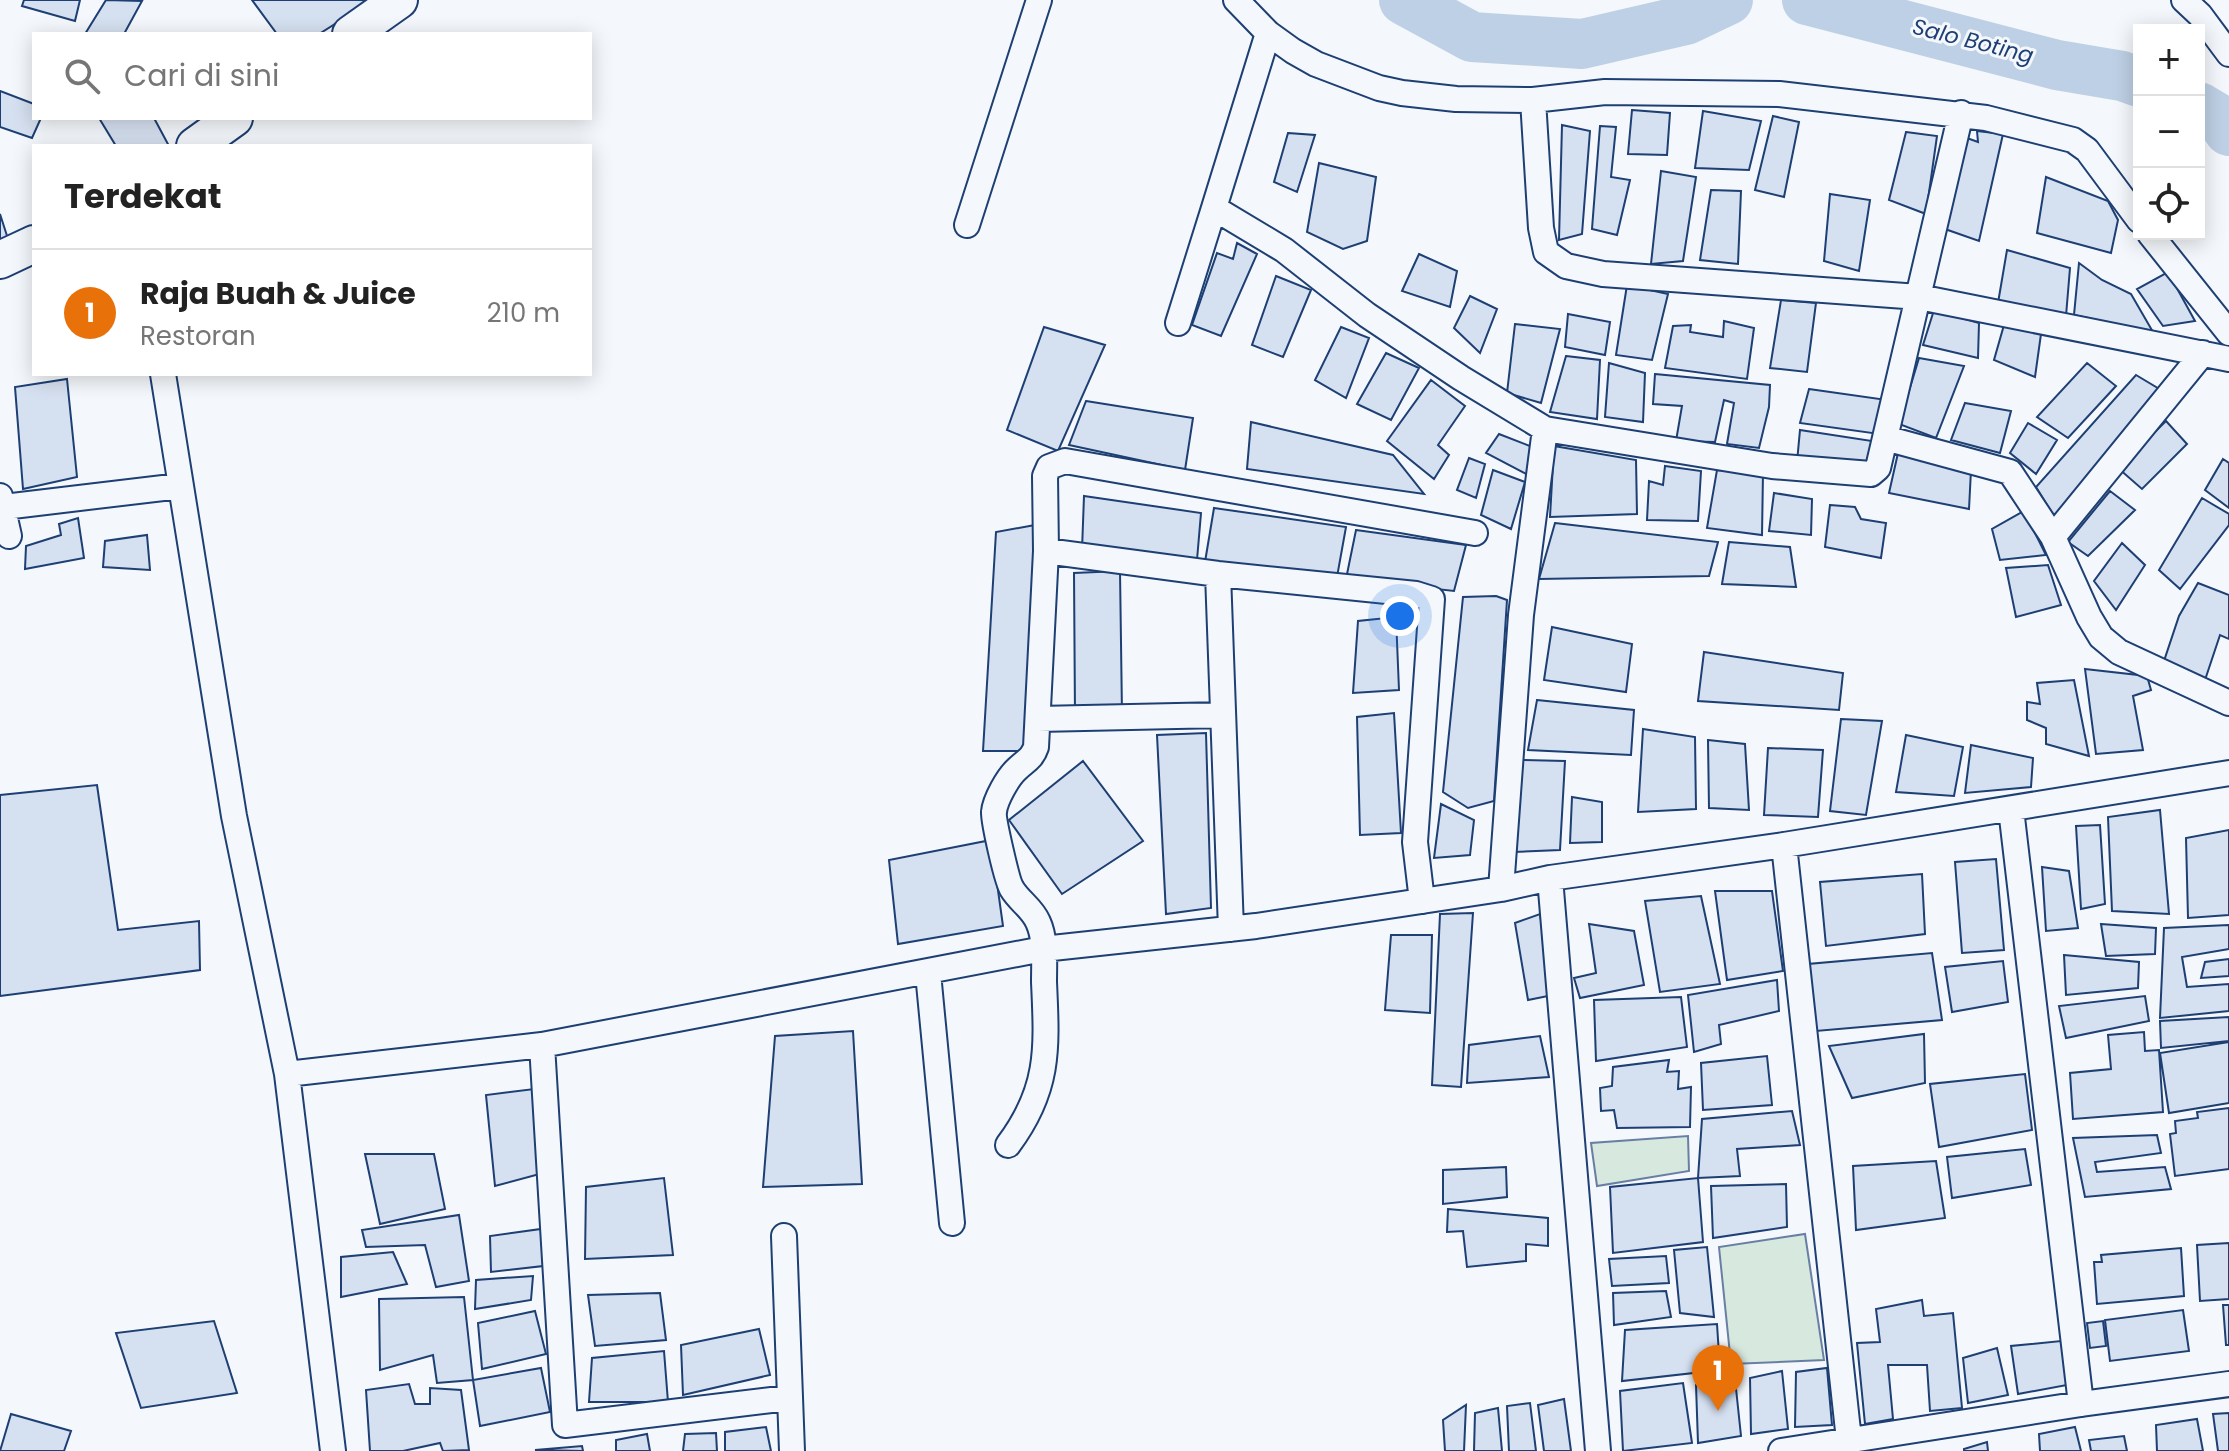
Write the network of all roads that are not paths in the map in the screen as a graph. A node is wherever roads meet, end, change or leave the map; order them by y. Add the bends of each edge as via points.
1 (399, 0) edge
2 (1039, 0) edge
3 (1236, 0) edge
4 (2184, 0) edge
5 (354, 32) edge
6 (1268, 33) junction
7 (2229, 54) edge
8 (1533, 100) junction
9 (1961, 113) junction
10 (231, 120) edge
11 (198, 144) edge
12 (1214, 208) junction
13 (2133, 212) edge
14 (967, 225) dead end
15 (2155, 240) edge
16 (32, 245) edge
17 (0, 260) edge
18 (1919, 297) junction
19 (1178, 323) dead end
20 (2229, 333) edge
21 (2203, 353) junction
22 (2229, 359) edge
23 (163, 376) edge
24 (1545, 429) junction
25 (1885, 438) junction
26 (180, 486) junction
27 (2, 502) edge
28 (1475, 533) dead end
29 (9, 536) dead end
30 (2053, 537) junction
31 (1046, 551) junction
32 (1218, 574) junction
33 (2229, 703) edge
34 (1223, 715) junction
35 (1038, 719) junction
36 (2229, 773) edge
37 (2011, 809) junction
38 (1784, 845) junction
39 (1550, 878) junction
40 (1501, 889) junction
41 (1422, 901) junction
42 (1231, 929) junction
43 (1043, 949) junction
44 (928, 973) junction
45 (542, 1045) junction
46 (287, 1074) junction
47 (1008, 1145) dead end
48 (952, 1223) dead end
49 (784, 1236) dead end
50 (2229, 1384) edge
51 (788, 1398) junction
52 (2081, 1404) junction
53 (1849, 1440) junction
54 (1880, 1444) edge
55 (333, 1451) edge
56 (792, 1451) edge
57 (1598, 1451) edge
58 (1781, 1451) edge

1 - 5 street
2 - 14 street
3 - 6 street
4 - 7 street
6 - 8 street via 1316,64 1379,88 1456,99
6 - 12 street
8 - 9 street via 1591,92 1728,92
8 - 18 street via 1541,228 1546,252 1566,266 1603,274
9 - 13 street via 2073,140 2087,150
9 - 18 street
10 - 11 street
12 - 19 street
12 - 24 street via 1284,250 1367,315 1461,378
15 - 20 street
16 - 17 street
18 - 21 street
18 - 25 street
21 - 22 street
21 - 30 street
23 - 26 street
24 - 25 street via 1772,466 1871,474 1878,468
24 - 40 street via 1521,615
25 - 30 street via 2010,472
26 - 27 street
26 - 46 street via 234,816
27 - 29 street
28 - 31 street via 1065,461 1049,467 1045,476
30 - 33 street via 2089,617 2110,645
31 - 32 street
31 - 35 street
32 - 34 street
32 - 41 street via 1432,599 1415,842
34 - 35 street
34 - 42 street
35 - 43 street via 1033,756 1011,777 993,813 1009,885 1039,924
36 - 37 street
37 - 38 street
37 - 52 street
38 - 39 street
38 - 53 street
39 - 40 street
39 - 57 street
40 - 41 street
41 - 42 street
42 - 43 street
43 - 44 street
43 - 47 street via 1047,1052 1035,1099
44 - 45 street
44 - 48 street
45 - 46 street
45 - 51 street via 565,1425
46 - 55 street
49 - 51 street
50 - 52 street
51 - 56 street
52 - 54 street
53 - 54 street
53 - 58 street

